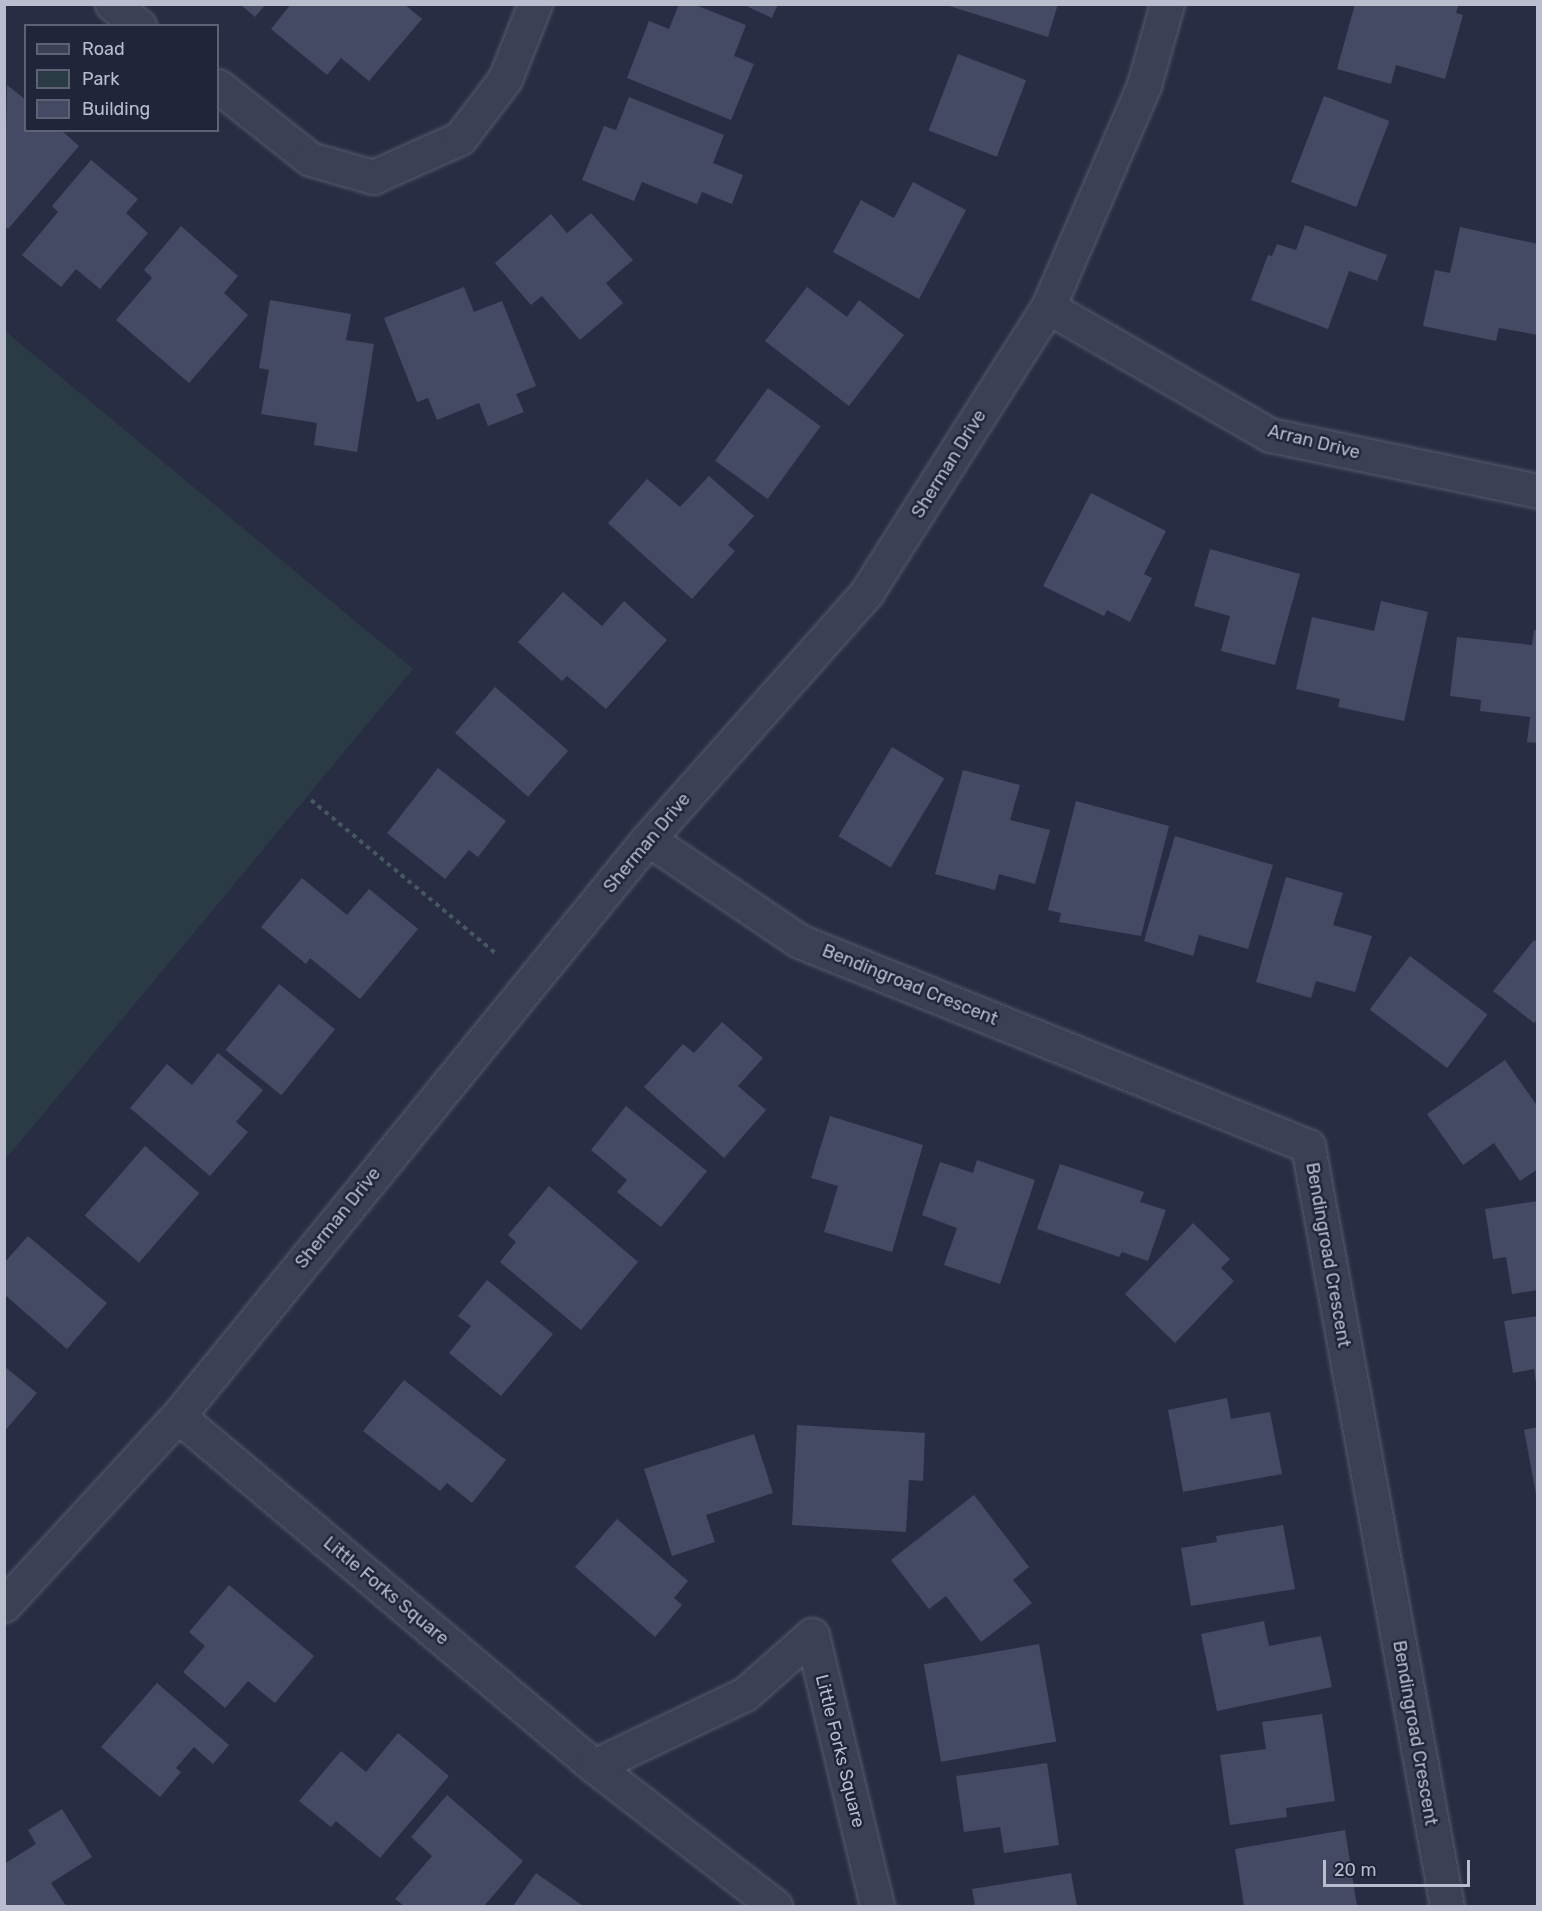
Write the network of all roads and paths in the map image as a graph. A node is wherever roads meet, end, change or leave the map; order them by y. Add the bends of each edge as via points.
1 (112, 4) edge
2 (535, 4) edge
3 (1167, 4) edge
4 (137, 24) edge
5 (219, 87) edge
6 (1048, 307) junction
7 (1538, 491) edge
8 (310, 800) dead end
9 (648, 839) junction
10 (531, 982) junction
11 (178, 1416) junction
12 (4, 1605) edge
13 (594, 1766) junction
14 (774, 1906) edge
15 (878, 1906) edge
16 (1447, 1906) edge

1 - 4 street
2 - 5 street via 505,79 460,138 373,177 310,159
3 - 6 street, Sherman Drive via 1144,85
6 - 7 street, Arran Drive via 1269,435
6 - 9 street, Sherman Drive via 867,592
8 - 10 path
9 - 10 street, Sherman Drive
9 - 16 street, Bendingroad Crescent via 799,940 1308,1146
10 - 11 street, Sherman Drive
11 - 12 street, Sherman Drive
11 - 13 street, Little Forks Square
13 - 14 street, Little Forks Square
13 - 15 street, Little Forks Square via 745,1694 812,1635

